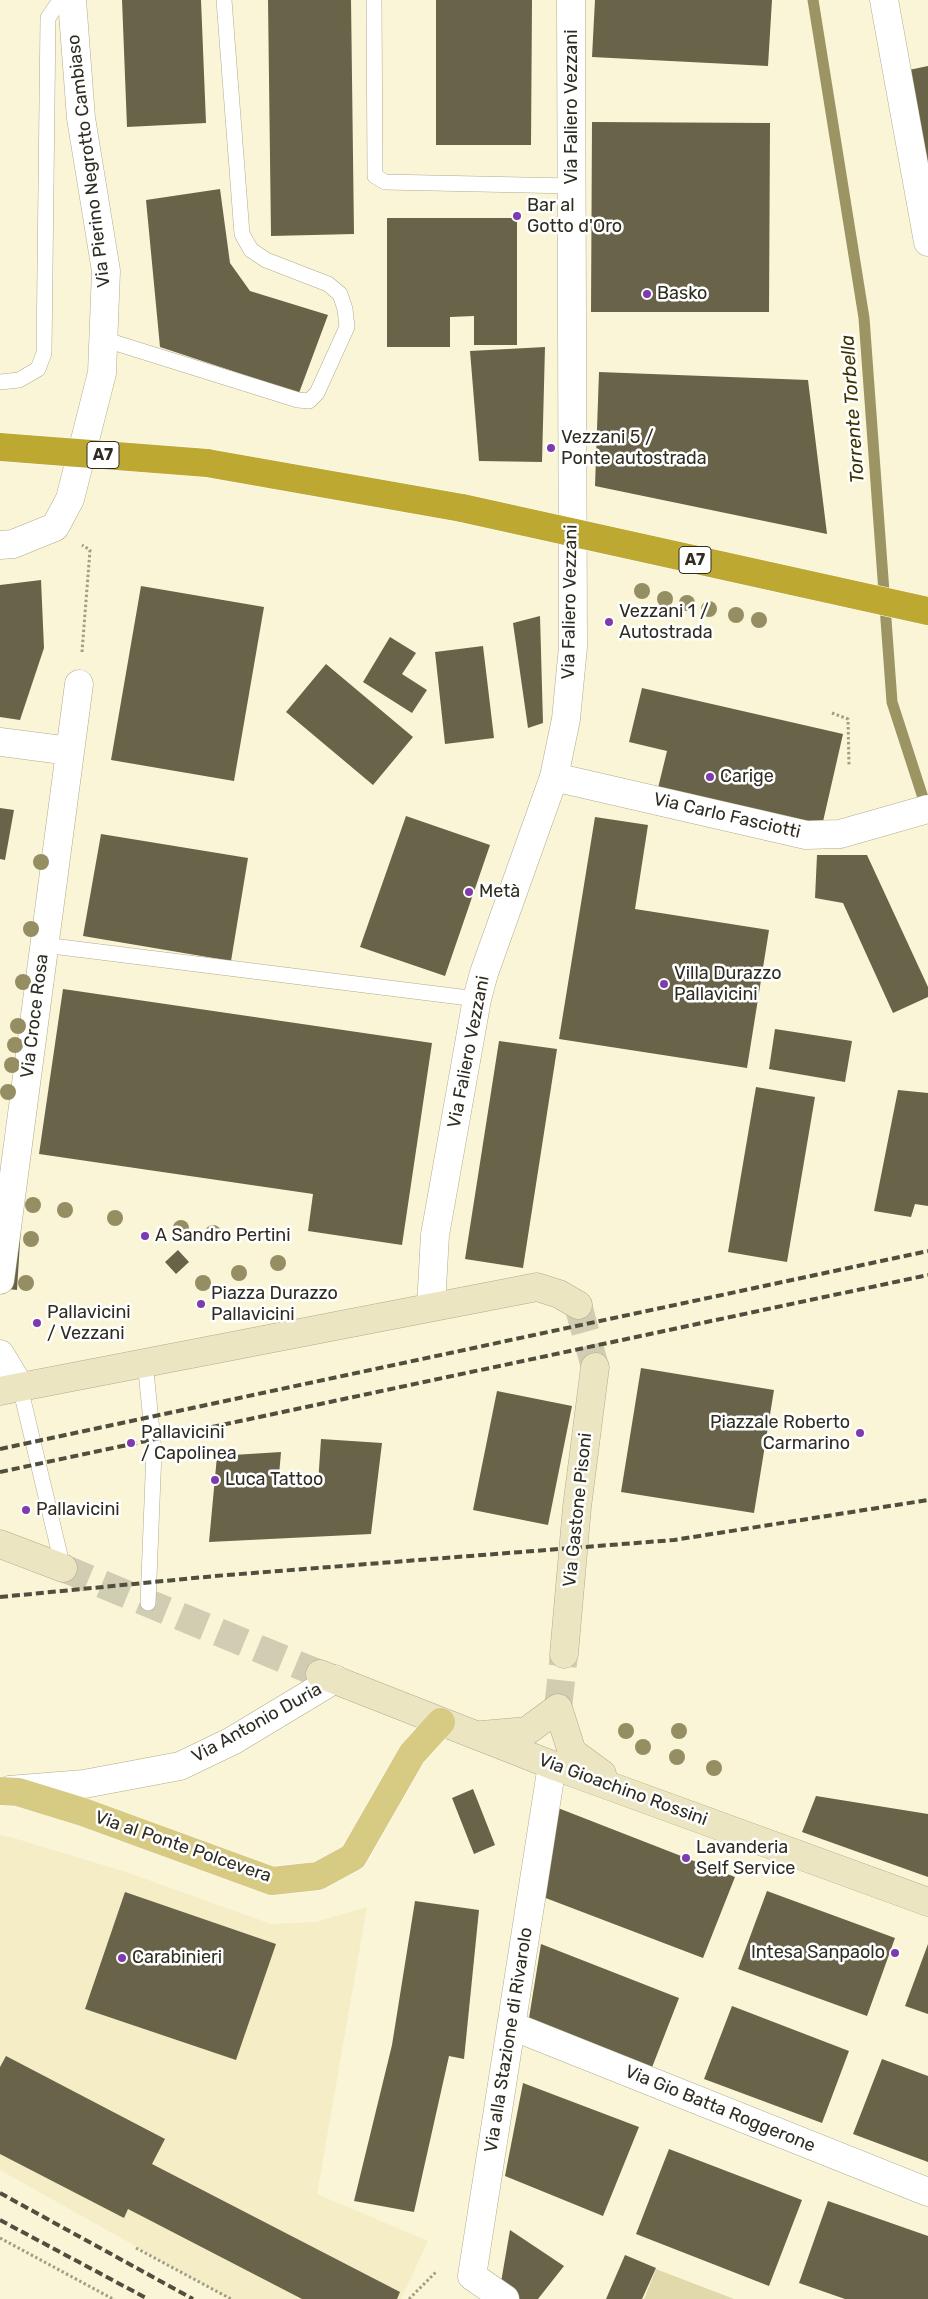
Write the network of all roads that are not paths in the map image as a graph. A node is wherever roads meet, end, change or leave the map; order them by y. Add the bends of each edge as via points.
1 (60, 0) edge
2 (72, 0) edge
3 (224, 0) edge
4 (374, 0) edge
5 (571, 0) edge
6 (884, 0) edge
7 (572, 186) junction
8 (928, 242) edge
9 (103, 339) junction
10 (0, 382) edge
11 (0, 447) edge
12 (0, 545) edge
13 (928, 611) edge
14 (79, 684) road end
15 (0, 742) edge
16 (70, 751) junction
17 (554, 777) junction
18 (928, 809) edge
19 (44, 945) junction
20 (477, 999) junction
21 (0, 1280) edge
22 (578, 1305) dead end
23 (432, 1306) junction
24 (0, 1354) edge
25 (145, 1361) junction
26 (595, 1366) tunnel mouth
27 (10, 1389) edge
28 (0, 1544) edge
29 (63, 1568) joint
30 (148, 1603) dead end
31 (564, 1654) tunnel mouth
32 (328, 1676) joint
33 (441, 1722) junction
34 (476, 1735) junction
35 (552, 1765) junction
36 (621, 1789) junction
37 (0, 1790) edge
38 (928, 1902) edge
39 (512, 2026) junction
40 (928, 2192) edge
41 (505, 2299) edge

1 - 10 lane via 48,18 44,353 38,369 19,380
2 - 9 street, Via Pierino Negrotto Cambiaso via 81,118 106,271
3 - 9 lane via 242,234 251,250 266,260 328,284 340,294 347,327 317,393 309,401
4 - 7 lane via 375,176 385,182
5 - 7 street, Via Faliero Vezzani
6 - 8 street
7 - 17 street, Via Faliero Vezzani via 573,647 566,720
9 - 12 street, Via Pierino Negrotto Cambiaso via 102,373 70,500 55,527 13,544
11 - 13 highway, A7, bridge via 206,463 462,508
14 - 16 street, Via Croce Rosa
15 - 16 street
16 - 19 street, Via Croce Rosa
17 - 18 street, Via Carlo Fasciotti via 806,835 840,834
17 - 20 street, Via Faliero Vezzani
19 - 20 lane
19 - 21 street, Via Croce Rosa
20 - 23 street, Via Faliero Vezzani via 435,1235
22 - 23 main road via 537,1287
23 - 25 main road
24 - 27 street
25 - 27 main road
25 - 30 lane via 154,1451
26 - 31 main road, Via Gastone Pisoni via 577,1507
27 - 29 lane
28 - 29 main road
32 - 33 main road, Via Gioachino Rossini
32 - 37 street, Via Antonio Duria via 232,1741 180,1766 84,1784
33 - 34 main road, Via Gioachino Rossini
33 - 37 main road, Via al Ponte Polcevera via 412,1754 353,1857 318,1876 272,1881 83,1812 18,1792
34 - 35 main road, Via Gioachino Rossini
34 - 36 main road via 527,1731 558,1708 572,1752
35 - 36 main road, Via Gioachino Rossini
35 - 39 street, Via alla Stazione di Rivarolo
36 - 38 main road, Via Gioachino Rossini
39 - 40 street, Via Gio Batta Roggerone
39 - 41 street, Via alla Stazione di Rivarolo via 472,2276

